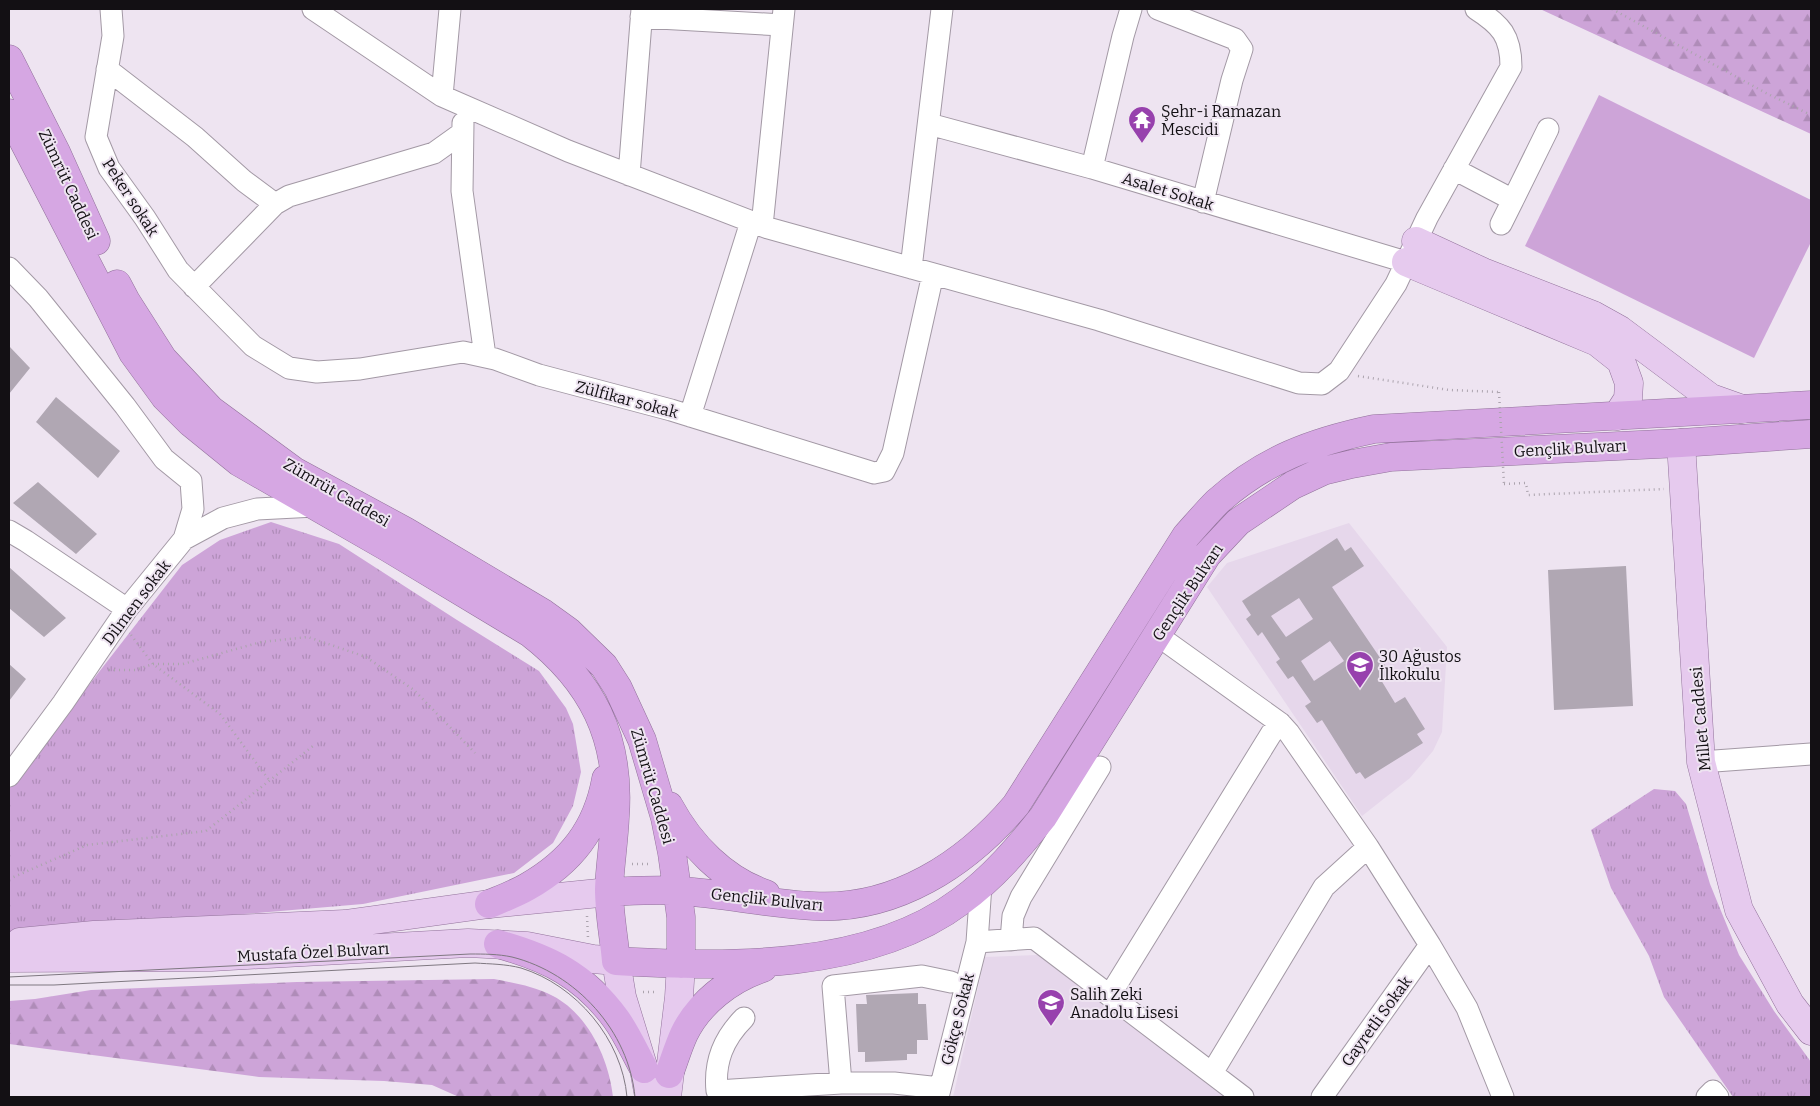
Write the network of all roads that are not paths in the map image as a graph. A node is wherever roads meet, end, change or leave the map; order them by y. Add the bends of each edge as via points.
1 (111, 9) edge
2 (313, 9) edge
3 (450, 9) edge
4 (942, 9) edge
5 (1131, 9) edge
6 (1158, 9) edge
7 (1476, 9) edge
8 (1179, 12) edge
9 (642, 13) edge
10 (783, 17) edge
11 (9, 59) edge
12 (107, 69) junction
13 (442, 96) junction
14 (463, 105) junction
15 (9, 113) edge
16 (929, 124) junction
17 (1548, 129) dead end
18 (462, 133) junction
19 (1092, 168) junction
20 (1454, 169) junction
21 (629, 175) junction
22 (1513, 200) junction
23 (1203, 202) junction
24 (276, 204) junction
25 (756, 224) junction
26 (1501, 224) dead end
27 (1411, 252) junction
28 (9, 268) edge
29 (912, 268) junction
30 (933, 274) junction
31 (194, 287) junction
32 (485, 356) junction
33 (1811, 405) edge
34 (1742, 409) junction
35 (690, 416) junction
36 (1616, 416) junction
37 (1811, 434) edge
38 (1681, 443) junction
39 (315, 506) junction
40 (9, 531) edge
41 (184, 539) junction
42 (124, 614) junction
43 (1157, 635) junction
44 (601, 720) junction
45 (1280, 722) junction
46 (1811, 754) edge
47 (1701, 762) junction
48 (1100, 767) dead end
49 (9, 775) edge
50 (654, 776) junction
51 (1368, 846) junction
52 (981, 885) junction
53 (678, 890) junction
54 (609, 892) junction
55 (489, 904) junction
56 (814, 906) junction
57 (1011, 940) junction
58 (977, 942) junction
59 (9, 943) edge
60 (498, 944) junction
61 (1430, 945) junction
62 (9, 958) edge
63 (616, 961) junction
64 (784, 962) junction
65 (682, 964) junction
66 (951, 982) dead end
67 (1110, 995) junction
68 (744, 1018) dead end
69 (1811, 1031) edge
70 (1212, 1073) junction
71 (660, 1080) edge
72 (841, 1083) junction
73 (807, 1091) edge
74 (939, 1092) edge
75 (1495, 1093) edge
76 (1326, 1095) edge
77 (649, 1097) edge
78 (1243, 1097) edge

1 - 12 street, Peker sokak via 113,36
2 - 13 street
3 - 13 street
4 - 16 street
5 - 19 street
6 - 8 street
7 - 20 street via 1493,20 1504,34 1511,49 1510,67
8 - 23 street via 1234,39 1242,49
9 - 10 street
9 - 21 street
10 - 25 street
11 - 50 highway, Zümrüt Caddesi via 56,152 88,226 122,292 163,359 211,410 294,471 446,555 568,631 604,666 618,688 642,740
12 - 24 street
12 - 31 street, Peker sokak via 96,137 109,168 178,270
13 - 14 street
14 - 18 street
14 - 21 street
15 - 39 highway via 133,353 165,396 191,423 239,462
16 - 19 street, Asalet Sokak
16 - 29 street
17 - 22 street
18 - 24 street via 434,154 289,196
18 - 32 street via 462,191
19 - 23 street, Asalet Sokak
20 - 22 street
20 - 27 street
21 - 25 street
22 - 26 street
23 - 27 street, Asalet Sokak
24 - 31 street
25 - 29 street
25 - 35 street
27 - 30 street via 1396,284 1339,371 1322,384 1299,383 1099,320
27 - 34 main road via 1483,272 1593,315 1620,330 1711,398
27 - 36 main road via 1597,342 1621,361 1629,383 1628,398
28 - 41 street via 38,298 164,460 191,481 193,509
29 - 30 street
30 - 35 street, Zülfikar sokak via 893,453 884,471 874,473
31 - 32 street, Zülfikar sokak via 253,346 289,368 317,372 360,370 463,352
32 - 35 street, Zülfikar sokak via 539,375
33 - 34 highway, Gençlik Bulvarı
34 - 36 highway, Gençlik Bulvarı
36 - 56 highway, Gençlik Bulvarı via 1374,429 1297,450 1253,474 1216,503 1186,536 1016,805 998,826 948,869 923,882 868,902
37 - 38 highway, Gençlik Bulvarı
38 - 43 highway, Gençlik Bulvarı via 1390,457 1323,471 1293,485 1238,522 1208,555
38 - 47 main road, Millet Caddesi
39 - 41 street, Dilmen sokak via 257,509 223,518
39 - 44 highway via 530,633 550,648 580,681
40 - 42 street
41 - 42 street, Dilmen sokak
42 - 49 street, Dilmen sokak via 64,703
43 - 45 street
43 - 52 highway, Gençlik Bulvarı via 1044,817
44 - 54 highway via 615,776 616,816
44 - 55 highway via 607,760 606,778 602,799 589,830 579,846 544,876 526,888
45 - 51 street
45 - 67 street
46 - 47 street
47 - 69 main road, Millet Caddesi via 1739,910 1790,1004
48 - 57 street via 1021,896 1013,916
50 - 53 highway, Zümrüt Caddesi
50 - 56 highway via 690,840 725,872 762,893
51 - 61 street
51 - 70 street via 1324,886
52 - 58 street, Gökçe Sokak
52 - 64 highway, Gençlik Bulvarı via 961,902 903,934
53 - 54 highway, Gençlik Bulvarı
53 - 56 highway, Gençlik Bulvarı
53 - 65 highway, Zümrüt Caddesi
54 - 55 main road
54 - 63 highway
55 - 59 main road via 346,924 94,934
57 - 58 street
57 - 67 street via 1034,938
58 - 74 street, Gökçe Sokak
60 - 62 main road, Mustafa Özel Bulvarı via 211,957
60 - 63 main road, Mustafa Özel Bulvarı
60 - 71 highway via 555,964 590,990 617,1020
61 - 75 street via 1467,1008
61 - 76 street, Gayretli Sokak
63 - 65 highway, Gençlik Bulvarı
63 - 71 main road via 622,997
64 - 65 highway, Gençlik Bulvarı
64 - 71 highway via 751,972 710,999 684,1033
65 - 71 main road via 679,997
66 - 72 street via 922,976 833,986
67 - 70 street
68 - 73 street via 735,1026 722,1048 716,1070 717,1091
70 - 78 street
71 - 77 main road
72 - 73 street
72 - 74 street via 894,1083

